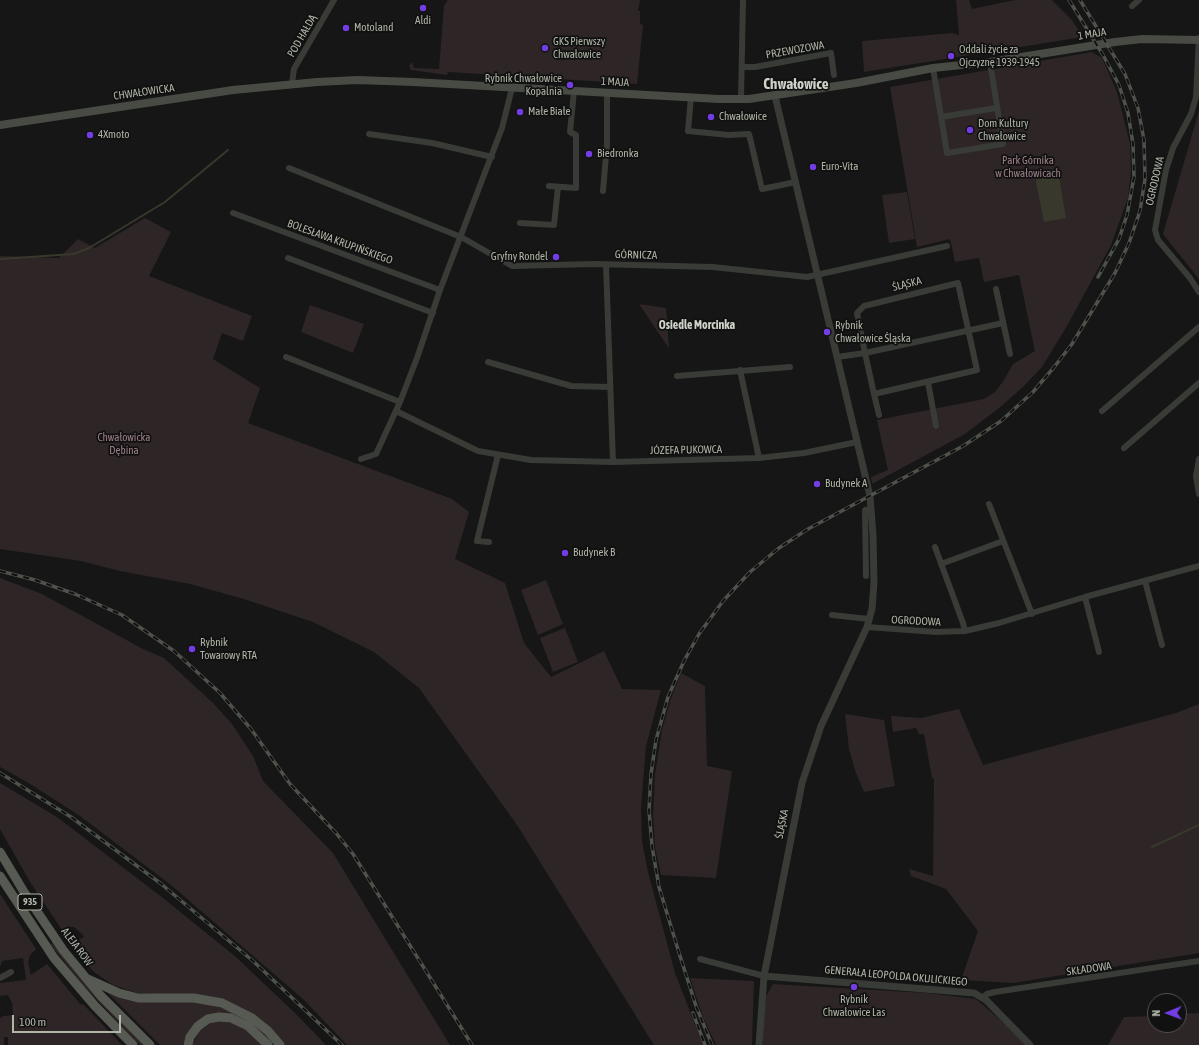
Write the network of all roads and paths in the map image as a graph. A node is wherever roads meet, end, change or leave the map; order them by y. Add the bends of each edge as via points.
1 (334, 0) edge
2 (743, 0) edge
3 (1138, 0) edge
4 (1132, 6) dead end
5 (1199, 39) edge
6 (990, 62) junction
7 (742, 67) junction
8 (934, 68) junction
9 (834, 75) dead end
10 (292, 83) junction
11 (512, 88) junction
12 (574, 91) junction
13 (607, 93) junction
14 (775, 96) junction
15 (691, 97) junction
16 (741, 100) junction
17 (996, 108) junction
18 (941, 117) junction
19 (0, 125) edge
20 (369, 134) dead end
21 (492, 157) junction
22 (289, 168) dead end
23 (796, 182) junction
24 (549, 186) dead end
25 (558, 186) junction
26 (603, 191) dead end
27 (233, 213) dead end
28 (520, 223) dead end
29 (461, 237) junction
30 (947, 246) dead end
31 (288, 258) dead end
32 (606, 264) junction
33 (818, 275) junction
34 (996, 289) dead end
35 (440, 290) junction
36 (1199, 292) edge
37 (433, 313) junction
38 (1003, 323) junction
39 (1199, 327) edge
40 (969, 330) junction
41 (865, 353) junction
42 (1010, 354) dead end
43 (286, 357) dead end
44 (837, 357) junction
45 (488, 362) dead end
46 (790, 367) dead end
47 (740, 370) junction
48 (677, 376) dead end
49 (928, 382) junction
50 (1199, 383) edge
51 (610, 387) junction
52 (874, 394) junction
53 (400, 402) junction
54 (396, 411) junction
55 (1102, 412) dead end
56 (879, 415) dead end
57 (936, 426) dead end
58 (857, 442) junction
59 (1124, 448) dead end
60 (498, 456) junction
61 (759, 458) junction
62 (361, 459) dead end
63 (1199, 459) edge
64 (613, 462) junction
65 (1199, 494) edge
66 (989, 504) dead end
67 (871, 509) junction
68 (1003, 541) junction
69 (489, 542) dead end
70 (935, 547) dead end
71 (941, 564) junction
72 (1199, 566) edge
73 (866, 576) dead end
74 (1145, 580) junction
75 (1085, 597) junction
76 (1032, 614) junction
77 (832, 615) dead end
78 (869, 619) junction
79 (867, 627) junction
80 (965, 631) junction
81 (1162, 645) dead end
82 (1099, 652) dead end
83 (0, 852) edge
84 (0, 876) edge
85 (700, 959) dead end
86 (1199, 961) edge
87 (11, 972) dead end
88 (764, 976) junction
89 (85, 977) junction
90 (0, 978) edge
91 (983, 998) junction
92 (133, 1045) edge
93 (150, 1045) edge
94 (188, 1045) edge
95 (268, 1045) edge
96 (280, 1045) edge
97 (759, 1045) edge
98 (1030, 1045) edge

1 - 10 street, POD HAŁDĄ via 294,69
2 - 7 street
3 - 4 street
5 - 6 main road, 1 MAJA via 1142,39
5 - 36 street, OGRODOWA via 1196,97 1166,170 1155,230 1158,240
6 - 8 main road, 1 MAJA
6 - 17 street
7 - 9 street, PRZEWOZOWA via 755,67 831,53
7 - 16 street
8 - 14 main road, 1 MAJA
8 - 18 street
10 - 11 main road, 1 MAJA via 378,81
10 - 19 main road, CHWAŁOWICKA
11 - 12 main road, 1 MAJA
11 - 21 street
12 - 13 main road, 1 MAJA
12 - 25 street via 570,132 576,135 576,188
13 - 15 main road, 1 MAJA
13 - 26 street via 607,144
14 - 16 main road, 1 MAJA
14 - 23 street, ŚLĄSKA
15 - 16 main road, 1 MAJA
15 - 23 street via 688,131 749,134 762,189
17 - 18 street
17 - 18 street via 1003,144 947,153
20 - 21 street via 432,143
21 - 29 street
22 - 29 street
23 - 33 street, ŚLĄSKA
24 - 25 street
25 - 28 street via 554,225
27 - 35 street, BOLESŁAWA KRUPIŃSKIEGO
29 - 32 street, GÓRNICZA via 512,266
29 - 35 street
30 - 33 street
31 - 37 street
32 - 33 street, GÓRNICZA via 712,267 806,277
32 - 51 street
33 - 44 street, ŚLĄSKA
34 - 38 street
35 - 37 street
37 - 53 street
38 - 40 street
38 - 42 street
39 - 55 street
40 - 41 street
40 - 41 street, ŚLĄSKA via 958,283 864,306 857,313
40 - 49 street, ŚLĄSKA via 977,370
41 - 44 street
41 - 52 street, ŚLĄSKA
43 - 53 street
44 - 58 street, ŚLĄSKA
45 - 51 street via 571,386
46 - 47 street
47 - 48 street
47 - 61 street
49 - 52 street, ŚLĄSKA
49 - 57 street
50 - 59 street
51 - 64 street
52 - 56 street, ŚLĄSKA
53 - 54 street
54 - 60 street, JÓZEFA PUKOWCA via 478,452
54 - 62 street via 376,454
58 - 61 street, JÓZEFA PUKOWCA via 804,453
58 - 67 street, ŚLĄSKA
60 - 64 street, JÓZEFA PUKOWCA via 555,461
60 - 69 street via 478,541
61 - 64 street, JÓZEFA PUKOWCA
63 - 65 street via 1196,476
66 - 68 street
67 - 73 street via 865,510
67 - 78 street, ŚLĄSKA via 874,578
68 - 71 street
68 - 76 street
70 - 71 street
71 - 80 street
72 - 74 street, OGRODOWA
74 - 75 street, OGRODOWA
74 - 81 street
75 - 76 street, OGRODOWA
75 - 82 street
76 - 80 street, OGRODOWA
77 - 78 street
78 - 79 street, ŚLĄSKA
79 - 80 street, OGRODOWA via 936,632
79 - 88 street, ŚLĄSKA via 821,726 809,759 796,810
83 - 89 main road, ALEJA ROW / 935 via 63,950
84 - 92 main road, 935 via 54,958 86,997
85 - 88 street
86 - 91 street, SKŁADOWA via 995,992
87 - 90 street
88 - 91 street, GENERAŁA LEOPOLDA OKULICKIEGO via 961,991 974,993
88 - 97 street, ŚLĄSKA
89 - 93 main road, ALEJA ROW / 935
89 - 96 main road via 119,993 138,998 194,998 222,1003 252,1018
91 - 98 street, GENERAŁA LEOPOLDA OKULICKIEGO
94 - 95 main road via 198,1026 208,1019 219,1017 231,1018 248,1026

